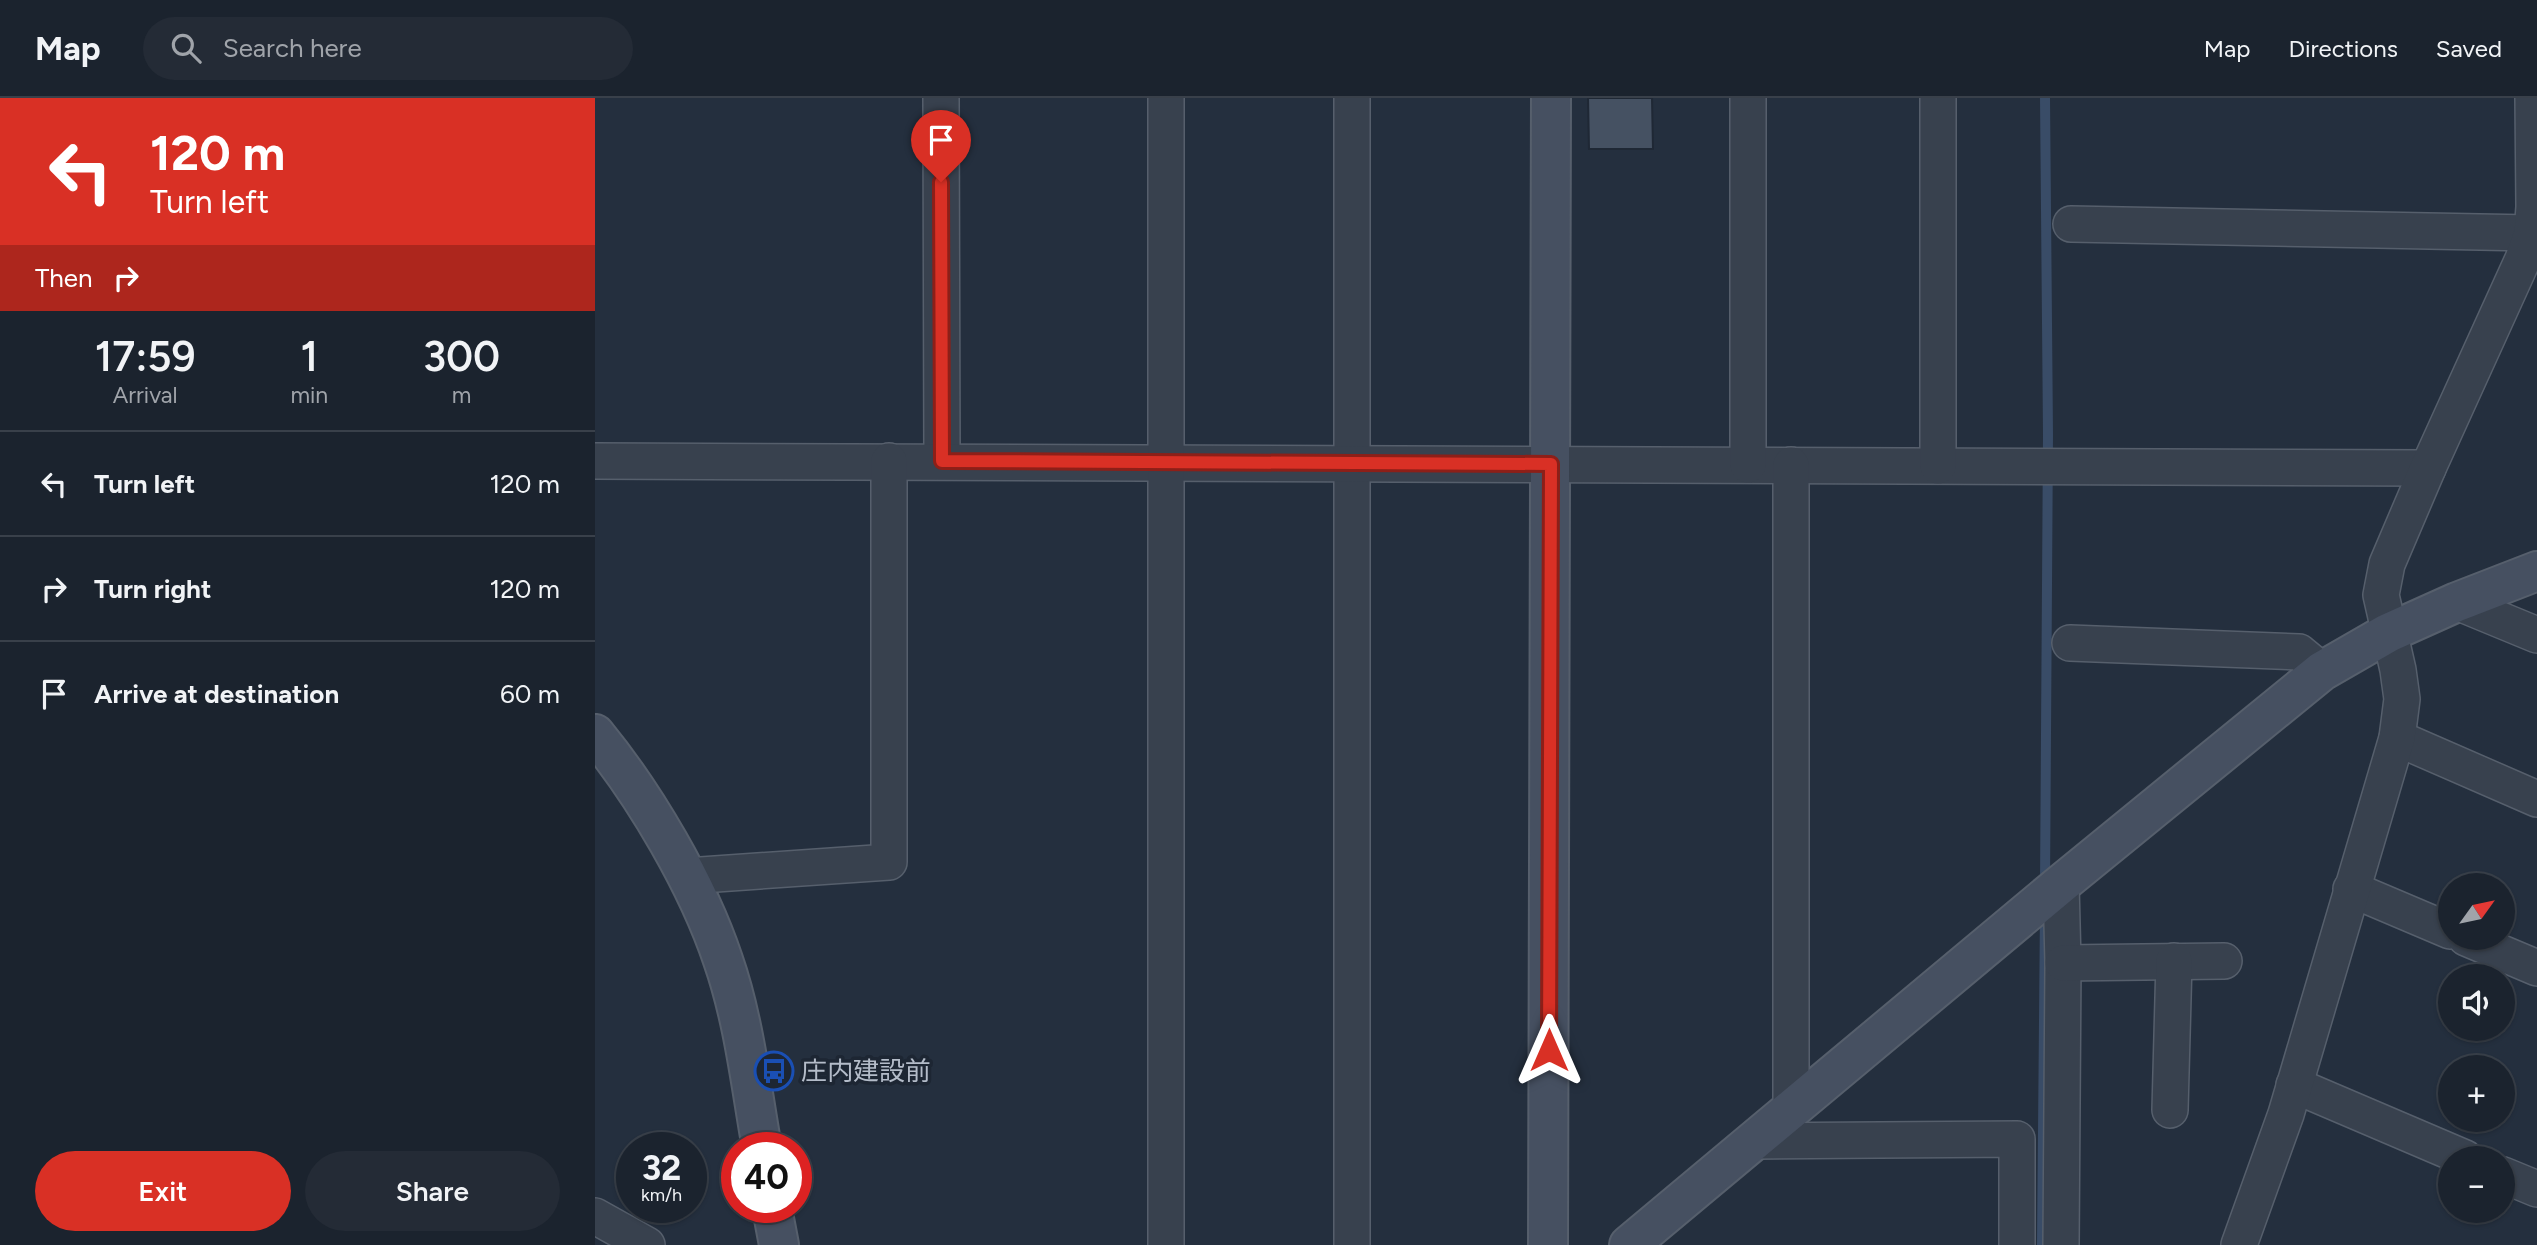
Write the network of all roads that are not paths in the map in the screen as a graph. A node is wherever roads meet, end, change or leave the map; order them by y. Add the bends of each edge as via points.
1 (941, 98) edge
2 (1166, 98) edge
3 (1352, 98) edge
4 (1551, 98) edge
5 (1748, 98) edge
6 (1938, 98) edge
7 (2533, 98) edge
8 (2071, 224) dead end
9 (2532, 233) junction
10 (595, 461) edge
11 (889, 461) junction
12 (942, 461) junction
13 (1166, 462) junction
14 (1351, 463) junction
15 (1551, 464) junction
16 (1748, 465) junction
17 (1791, 465) junction
18 (1938, 466) junction
19 (2428, 468) junction
20 (2537, 571) edge
21 (2457, 602) junction
22 (2388, 633) junction
23 (2537, 635) edge
24 (2070, 643) dead end
25 (2322, 671) junction
26 (595, 734) edge
27 (2397, 738) junction
28 (2537, 799) edge
29 (687, 876) junction
30 (2061, 884) junction
31 (2351, 888) junction
32 (2438, 926) edge
33 (2494, 950) edge
34 (2173, 961) junction
35 (2224, 961) dead end
36 (2063, 963) junction
37 (2537, 968) edge
38 (2294, 1085) junction
39 (1791, 1110) junction
40 (2169, 1110) dead end
41 (759, 1132) edge
42 (1755, 1141) junction
43 (2438, 1146) edge
44 (2515, 1180) edge
45 (2537, 1189) edge
46 (595, 1216) edge
47 (775, 1223) edge
48 (647, 1245) edge
49 (779, 1245) edge
50 (1166, 1245) edge
51 (1352, 1245) edge
52 (1548, 1245) edge
53 (1629, 1245) edge
54 (2017, 1245) edge
55 (2061, 1245) edge
56 (2239, 1245) edge

1 - 12 street
2 - 13 street
3 - 14 street
4 - 15 street
5 - 16 street
6 - 18 street
7 - 9 street
8 - 9 street
9 - 19 street
10 - 11 street
11 - 12 street
11 - 29 street via 889,862
12 - 13 street
13 - 14 street
13 - 50 street
14 - 15 street
14 - 51 street
15 - 16 street
15 - 52 street
16 - 17 street
17 - 18 street
17 - 39 street
18 - 19 street
19 - 22 street via 2387,564 2381,595
20 - 21 street
21 - 22 street
21 - 23 street
22 - 25 street
22 - 27 street via 2402,699
24 - 25 street via 2299,652
25 - 30 street
26 - 29 street via 635,789
27 - 28 street
27 - 31 street
29 - 41 street via 724,962
30 - 36 street
30 - 39 street
31 - 32 street
31 - 38 street
33 - 37 street
34 - 35 street
34 - 36 street
34 - 40 street
36 - 55 street
38 - 43 street
38 - 56 street
39 - 42 street
42 - 53 street
42 - 54 street via 2017,1139
44 - 45 street
46 - 48 street
47 - 49 street

